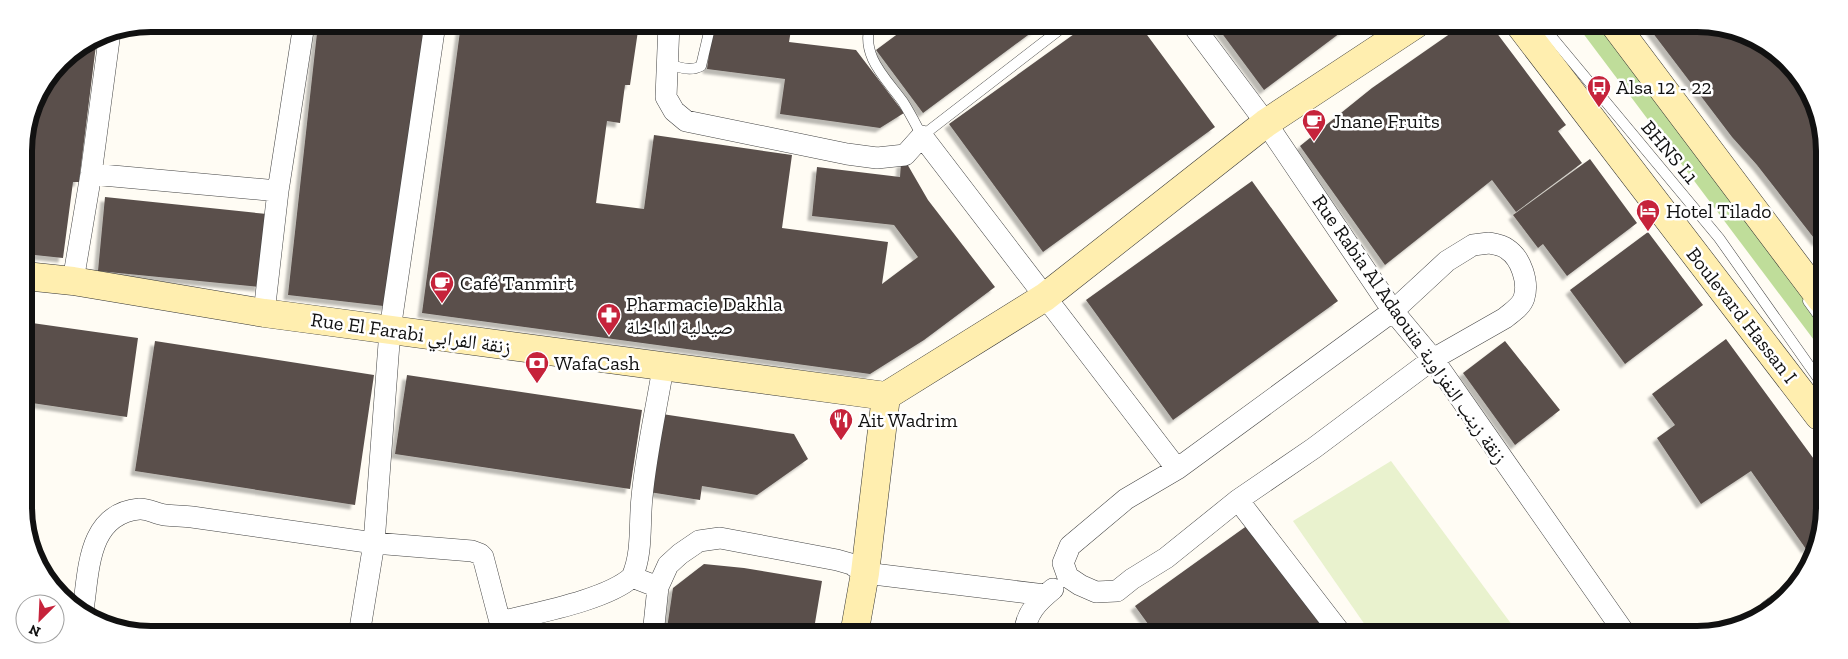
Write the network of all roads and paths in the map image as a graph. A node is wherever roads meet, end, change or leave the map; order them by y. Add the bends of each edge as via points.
1 (1056, 32) edge
2 (1198, 32) edge
3 (1404, 32) edge
4 (1524, 32) edge
5 (1548, 32) edge
6 (1611, 32) edge
7 (1620, 32) edge
8 (303, 33) edge
9 (434, 33) edge
10 (669, 33) edge
11 (709, 33) edge
12 (868, 33) edge
13 (109, 41) edge
14 (667, 62) junction
15 (1266, 123) junction
16 (922, 136) junction
17 (91, 174) junction
18 (278, 191) junction
19 (1751, 223) dead end
20 (33, 277) edge
21 (73, 281) junction
22 (1045, 296) junction
23 (1812, 297) edge
24 (1393, 310) junction
25 (264, 313) junction
26 (390, 330) junction
27 (1432, 359) junction
28 (664, 368) junction
29 (1816, 375) edge
30 (886, 396) junction
31 (1816, 412) edge
32 (1176, 469) junction
33 (1238, 500) junction
34 (374, 542) junction
35 (865, 573) junction
36 (632, 577) junction
37 (1068, 577) junction
38 (658, 587) junction
39 (1045, 595) junction
40 (84, 605) edge
41 (360, 626) edge
42 (501, 626) edge
43 (510, 626) edge
44 (654, 626) edge
45 (856, 626) edge
46 (1026, 626) edge
47 (1335, 626) edge
48 (1620, 626) edge

1 - 16 lane
2 - 15 street, Rue Rabia Al Adaouia زنقة زينب النفزاوية
3 - 15 street
4 - 31 street, Boulevard Hassan I
5 - 29 lane, BHNS L1 via 1719,238
6 - 19 lane, BHNS L1
7 - 23 street
8 - 18 street
9 - 26 street
10 - 14 street
11 - 14 lane via 701,66 683,68
12 - 16 lane via 868,47 880,72
13 - 17 street
14 - 16 street via 666,97 674,111 686,121 877,158 905,155
15 - 22 street
15 - 24 street, Rue Rabia Al Adaouia زنقة زينب النفزاوية
16 - 22 street
17 - 18 street
17 - 21 street
18 - 25 street
20 - 21 street, Rue El Farabi زنقة الفرابي
21 - 25 street, Rue El Farabi زنقة الفرابي
22 - 30 street
22 - 32 street
24 - 27 street, Rue Rabia Al Adaouia زنقة زينب النفزاوية
24 - 27 street via 1447,262 1473,245 1498,244 1516,257 1522,269 1525,291 1524,300 1516,310
24 - 32 street
25 - 26 street, Rue El Farabi زنقة الفرابي
26 - 28 street, Rue El Farabi زنقة الفرابي
26 - 34 street
27 - 33 street via 1314,448
27 - 48 street, Rue Rabia Al Adaouia زنقة زينب النفزاوية
28 - 30 street, Rue El Farabi زنقة الفرابي
28 - 36 street via 642,498 638,555
30 - 35 street
32 - 37 street via 1126,499 1070,546 1063,563
33 - 37 street via 1166,558 1116,591 1096,592
33 - 47 street
34 - 40 street via 164,515 141,508 110,521 97,536 90,554
34 - 41 street
34 - 42 street via 480,554
35 - 38 street via 837,560 720,538 699,541 680,554 668,565
35 - 39 street
35 - 45 street
36 - 38 street
36 - 43 street via 612,590
37 - 39 street
38 - 44 street
39 - 46 street via 1034,606

